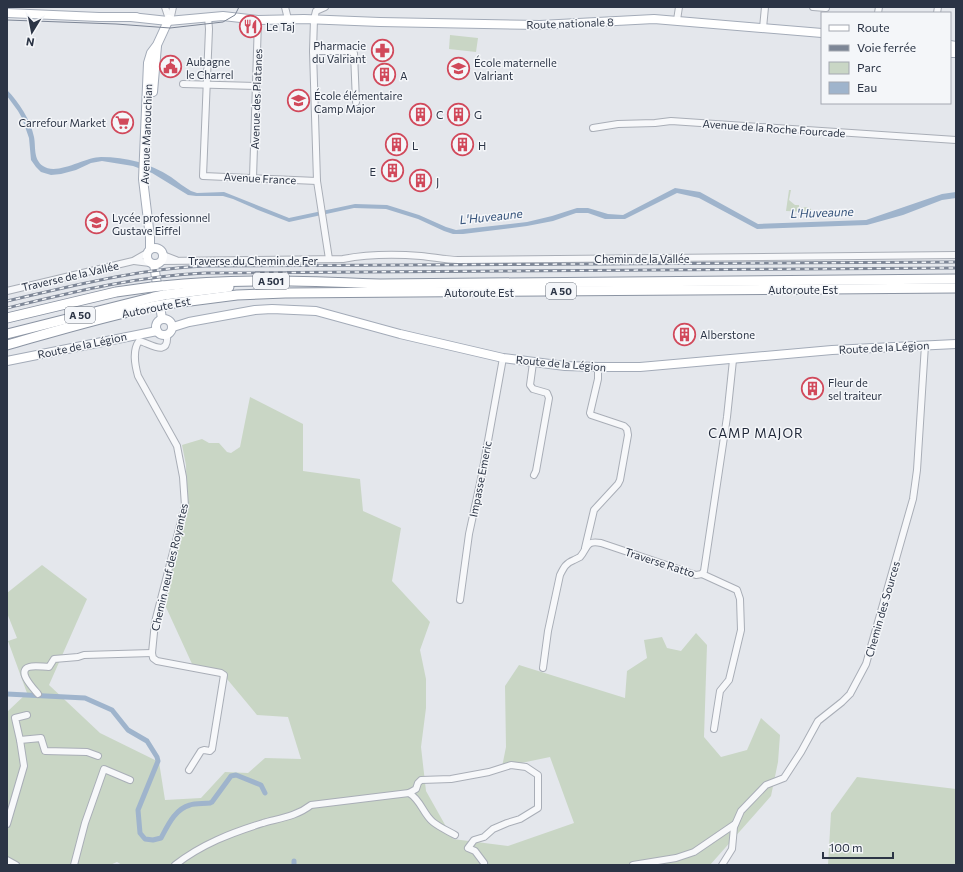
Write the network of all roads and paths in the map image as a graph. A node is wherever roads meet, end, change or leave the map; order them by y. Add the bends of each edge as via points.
1 (165, 7) edge
2 (173, 7) edge
3 (285, 7) edge
4 (325, 7) edge
5 (679, 7) edge
6 (765, 7) edge
7 (813, 7) edge
8 (826, 9) edge
9 (7, 13) edge
10 (208, 17) junction
11 (169, 18) junction
12 (268, 19) junction
13 (288, 19) junction
14 (258, 20) junction
15 (316, 20) junction
16 (678, 20) junction
17 (763, 28) junction
18 (821, 33) edge
19 (314, 50) junction
20 (183, 84) dead end
21 (207, 85) junction
22 (256, 86) junction
23 (356, 102) dead end
24 (593, 128) dead end
25 (956, 140) edge
26 (253, 178) junction
27 (317, 181) junction
28 (151, 250) junction
29 (956, 255) edge
30 (329, 259) junction
31 (133, 261) junction
32 (157, 261) junction
33 (956, 279) edge
34 (380, 284) joint
35 (956, 288) edge
36 (7, 291) edge
37 (153, 292) junction
38 (164, 295) junction
39 (7, 318) edge
40 (162, 319) junction
41 (173, 327) junction
42 (157, 331) junction
43 (7, 334) edge
44 (166, 335) junction
45 (7, 343) edge
46 (956, 344) edge
47 (925, 345) junction
48 (503, 358) junction
49 (733, 360) junction
50 (7, 361) edge
51 (533, 363) junction
52 (598, 367) junction
53 (534, 474) dead end
54 (585, 548) junction
55 (702, 574) junction
56 (460, 600) dead end
57 (152, 653) junction
58 (542, 668) dead end
59 (38, 694) dead end
60 (27, 715) dead end
61 (714, 729) dead end
62 (20, 740) junction
63 (98, 756) dead end
64 (189, 770) dead end
65 (130, 780) dead end
66 (409, 793) junction
67 (7, 824) edge
68 (735, 824) junction
69 (455, 835) dead end
70 (7, 860) edge
71 (484, 863) dead end
72 (16, 865) edge
73 (74, 865) edge
74 (175, 865) edge
75 (633, 865) edge
76 (722, 865) edge

1 - 11 street
2 - 11 street
3 - 13 street
4 - 15 street via 316,11
5 - 16 street
6 - 17 street
7 - 8 street
9 - 11 main road
10 - 11 main road
10 - 14 main road
10 - 21 street
11 - 12 main road via 225,12
11 - 28 main road, Avenue Manouchian via 148,63 145,179
12 - 13 main road, Route nationale 8
12 - 14 main road
13 - 15 main road, Route nationale 8
14 - 22 street, Avenue des Platanes
15 - 16 main road, Route nationale 8 via 540,25
15 - 19 street
16 - 17 main road, Route nationale 8
17 - 18 main road, Route nationale 8
19 - 23 street via 354,53
19 - 27 street
20 - 21 street
21 - 22 street
21 - 26 street, Avenue France via 203,176
22 - 26 street, Avenue des Platanes
24 - 25 street, Avenue de la Roche Fourcade via 670,121
26 - 27 street, Avenue France
27 - 30 street
28 - 31 street, Traverse de la Vallée
28 - 32 main road, Avenue Manouchian via 146,256
28 - 32 main road via 161,250
29 - 30 street, Chemin de la Vallée via 467,260 391,255
30 - 32 street, Traverse du Chemin de Fer
31 - 32 street, Traverse de la Vallée
31 - 36 street, Traverse de la Vallée
32 - 40 main road, Avenue Manouchian
33 - 34 highway, Autoroute Est / A 50
34 - 38 highway, Autoroute Est / A 501 via 309,281 191,283
35 - 38 highway, Autoroute Est / A 50
37 - 38 highway, Autoroute Est / A 501, bridge
37 - 39 highway, Autoroute Est / A 501 via 116,292
37 - 43 highway, A 50
38 - 45 highway, Autoroute Est / A 50, bridge via 155,306
40 - 41 main road via 169,320
40 - 42 main road via 156,324
41 - 44 main road via 172,332
41 - 48 main road, Route de la Légion via 255,310 316,311
42 - 44 main road
42 - 50 main road, Route de la Légion
44 - 57 street, Chemin neuf des Royantes via 165,345 160,348 139,341 135,346 138,376 177,446 186,506 160,599
46 - 47 main road, Route de la Légion
47 - 49 main road, Route de la Légion via 832,350
47 - 68 street, Chemin des Sources via 913,499 866,664 850,694 818,721 784,778 766,785 741,812
48 - 51 main road, Route de la Légion
48 - 56 street, Impasse Emeric via 469,534
49 - 52 main road, Route de la Légion via 640,367
49 - 55 street, Traverse Ratto via 727,416
51 - 52 main road, Route de la Légion
51 - 53 street via 530,385 533,389 547,393 549,398
52 - 54 street via 598,379 590,413 624,426 628,435 620,480 594,510
54 - 55 street, Traverse Ratto via 592,543 601,543 696,575
54 - 58 street via 580,557 565,564 560,575
55 - 61 street via 737,590 740,599 741,630 729,680 720,691
57 - 59 street via 84,655 54,659 49,667 29,667 24,674
57 - 64 street via 157,661 221,673 224,676 212,749 201,751
60 - 62 street via 15,718
62 - 63 street via 41,738 45,751 87,752
62 - 67 street via 24,766
65 - 73 street via 104,769 85,823
66 - 69 street via 419,801 432,822
66 - 71 street via 416,789 422,780 451,779 511,766 526,767 538,775 538,808 520,819 493,829 484,837 474,840 468,848 475,851
66 - 74 street via 311,805 293,816 215,840
68 - 75 street, Chemin des Sources via 694,852 676,858
68 - 76 street, Chemin des Sources via 732,849
70 - 72 street

